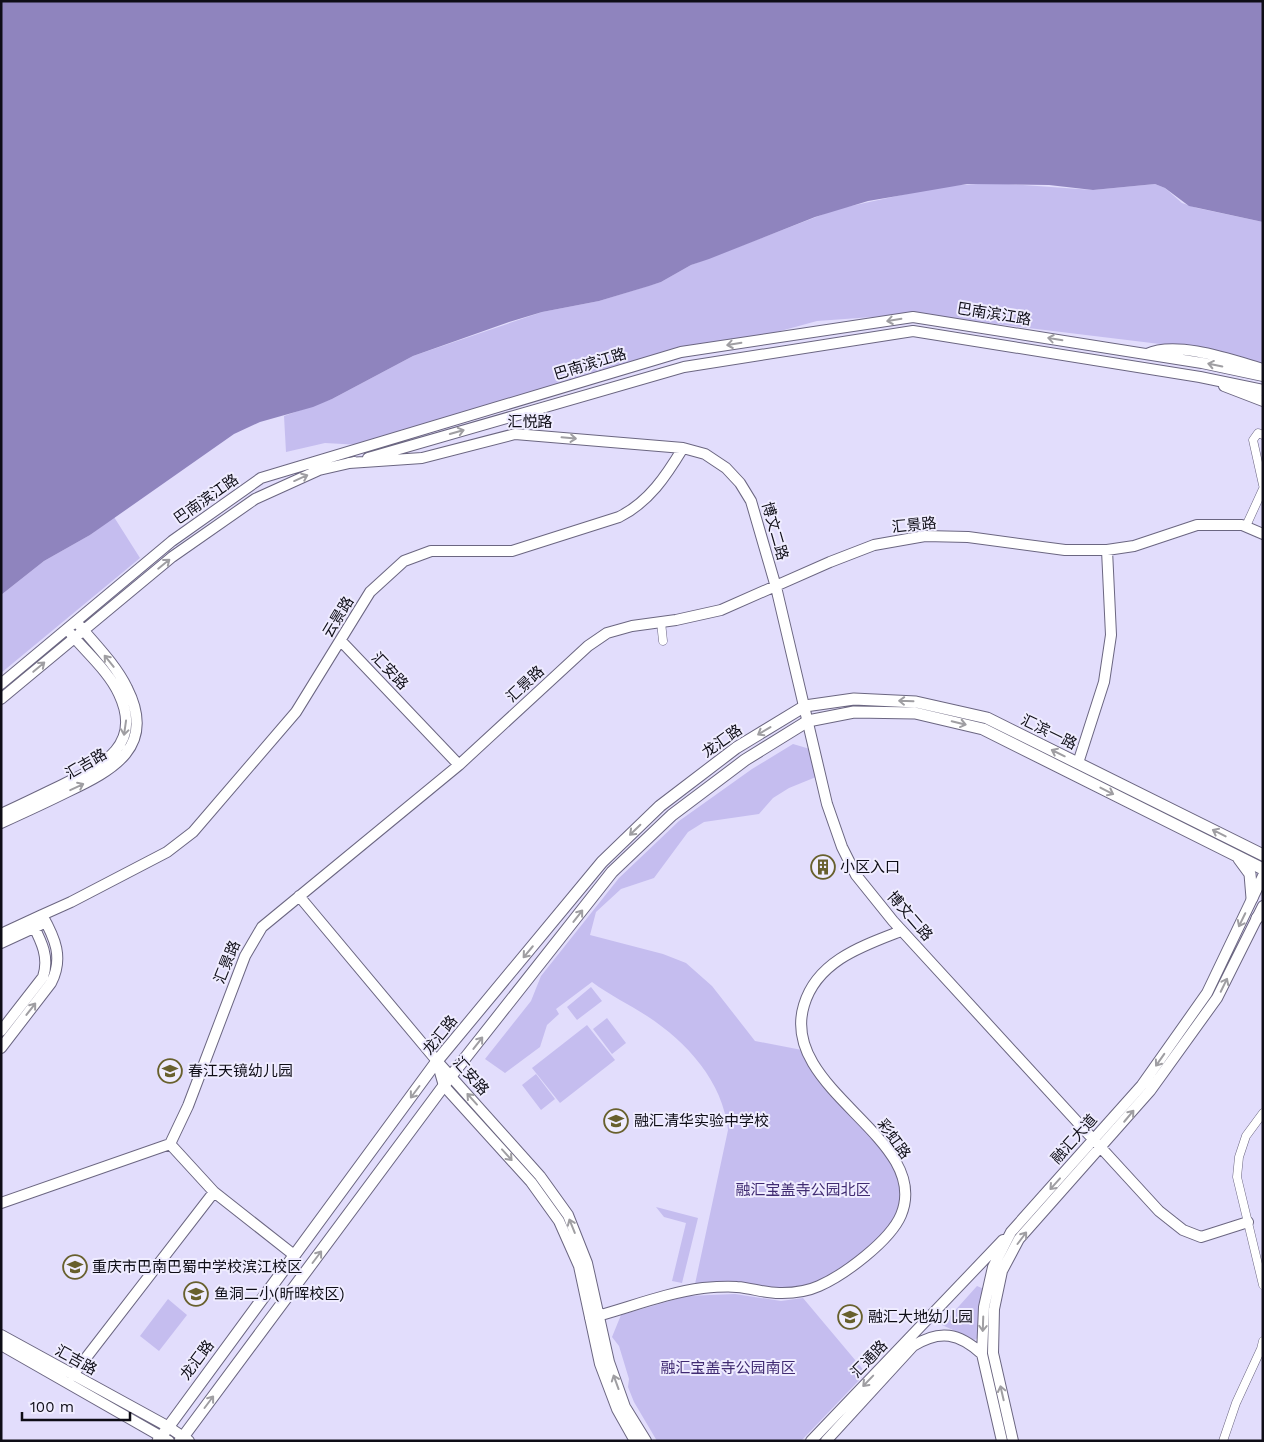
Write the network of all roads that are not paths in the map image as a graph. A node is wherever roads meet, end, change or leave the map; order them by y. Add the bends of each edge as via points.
1 (1147, 354) junction
2 (1263, 369) edge
3 (1263, 376) edge
4 (1208, 378) junction
5 (1263, 390) edge
6 (1263, 401) edge
7 (1260, 434) edge
8 (683, 448) junction
9 (349, 463) junction
10 (1262, 490) edge
11 (1246, 526) junction
12 (1263, 534) edge
13 (1107, 550) junction
14 (776, 586) junction
15 (661, 622) junction
16 (80, 626) junction
17 (71, 633) junction
18 (341, 641) junction
19 (663, 641) dead end
20 (1, 684) edge
21 (1, 699) edge
22 (805, 706) junction
23 (808, 721) junction
24 (1078, 763) junction
25 (459, 765) junction
26 (1, 814) edge
27 (1, 823) edge
28 (1263, 844) edge
29 (1242, 845) junction
30 (1263, 855) edge
31 (1236, 856) junction
32 (1263, 869) edge
33 (1263, 876) edge
34 (299, 896) junction
35 (1252, 898) junction
36 (1263, 906) edge
37 (1260, 916) edge
38 (44, 919) junction
39 (33, 924) junction
40 (901, 930) junction
41 (1, 934) edge
42 (1, 944) edge
43 (1, 1031) edge
44 (1, 1048) edge
45 (437, 1061) junction
46 (448, 1081) junction
47 (1263, 1113) edge
48 (1093, 1141) junction
49 (170, 1144) junction
50 (1101, 1149) junction
51 (214, 1192) junction
52 (1, 1203) edge
53 (1248, 1222) junction
54 (1011, 1232) junction
55 (294, 1255) junction
56 (1263, 1285) edge
57 (594, 1317) junction
58 (1, 1336) edge
59 (1263, 1341) edge
60 (1, 1344) edge
61 (982, 1354) junction
62 (72, 1376) junction
63 (164, 1436) edge
64 (184, 1439) edge
65 (635, 1441) edge
66 (646, 1441) edge
67 (811, 1441) edge
68 (826, 1441) edge
69 (1002, 1441) edge
70 (1013, 1441) edge
71 (1223, 1441) edge

1 - 2 street via 1159,348 1217,355
3 -> 1 street, 巴南滨江路
1 -> 16 street, 巴南滨江路 via 913,317 681,352 261,478 172,541
4 - 5 street, 巴南滨江路
4 - 6 street
9 -> 4 street, 巴南滨江路 via 684,366 913,331
7 - 10 street via 1253,440
9 -> 8 street, 汇悦路 via 422,458 515,434
8 - 14 street, 博文二路 via 705,454 726,468 740,483 752,501
8 - 18 street, 云景路 via 654,491 633,510 619,517 512,551 431,551 404,561 370,592
16 -> 9 street, 巴南滨江路 via 172,556 255,499 319,470
10 - 11 street
11 - 12 street, 汇景路
11 - 13 street, 汇景路 via 1196,525 1134,546
13 - 14 street, 汇景路 via 1065,550 968,537 925,536 874,545
13 - 24 street via 1111,634 1104,682
14 - 15 street, 汇景路 via 721,610
14 - 22 street, 博文二路
15 - 19 street
15 - 25 street, 汇景路 via 607,633 588,646
16 - 17 street, 巴南滨江路
27 -> 16 street, 汇吉路 via 102,776 119,762 134,740 136,715 127,687
17 - 20 street, 巴南滨江路
21 -> 17 street, 巴南滨江路
17 -> 26 street, 汇吉路 via 118,692 126,714 125,734 114,754 97,768
18 - 25 street, 汇安路
18 - 38 street, 云景路 via 296,712 193,832 166,852
22 - 23 street, 博文二路
24 -> 22 main road, 汇滨一路 via 988,718 916,702 854,699
22 -> 45 main road, 龙汇路 via 736,748 660,806 634,831 602,862
23 -> 31 main road, 汇滨一路 via 854,712 915,713 983,729
23 - 40 street, 博文二路 via 823,792 842,847 856,875
46 -> 23 main road, 龙汇路 via 612,872 680,810 745,760
29 -> 24 main road, 汇滨一路
25 - 34 street, 汇景路
28 - 29 main road
29 - 30 main road, 汇滨一路
31 - 32 main road, 汇滨一路
31 - 35 main road via 1250,874
33 - 35 street, 融汇大道
34 - 45 street, 汇安路
34 - 49 street, 汇景路 via 262,927 249,946 188,1106
35 -> 48 street, 融汇大道 via 1207,994 1142,1085
36 - 37 street, 融汇大道
50 -> 37 street, 融汇大道 via 1150,1091 1217,998
38 - 39 street
44 -> 38 street via 57,972 57,946
39 - 41 street
39 - 42 street
39 - 43 street via 46,955 46,968 43,977
40 - 48 street, 博文二路
40 - 57 street, 彩虹路 via 862,946 824,971 814,981 801,1014 801,1038 810,1058 895,1161 906,1186 901,1216 880,1244 819,1286 800,1292 780,1294 736,1287 705,1288
45 - 46 street, 汇安路
45 -> 55 main road, 龙汇路
46 - 57 street, 汇安路 via 559,1221 579,1266
64 -> 46 main road, 龙汇路
47 - 53 street via 1246,1136 1238,1163 1237,1176
48 - 50 street, 博文二路
48 -> 54 street, 融汇大道
49 - 51 street
49 - 52 street
50 - 53 street, 博文二路 via 1159,1212 1183,1230 1201,1237
70 -> 50 street, 融汇大道 via 993,1353 994,1309 1002,1271 1019,1239
51 - 55 street
51 - 62 street
53 - 56 street
54 -> 61 street, 融汇大道 via 993,1267 984,1307
54 -> 67 street, 汇通路
55 - 63 main road, 龙汇路
57 - 65 street, 汇安路 via 600,1364 616,1409
66 -> 57 street, 汇安路 via 625,1407
58 - 62 street, 汇吉路
59 - 71 street
60 - 63 street, 汇吉路
61 - 68 street, 汇通路 via 961,1338 935,1335 924,1339 913,1346
61 - 69 street, 融汇大道
62 - 63 street, 汇吉路
63 - 64 street, 汇吉路

